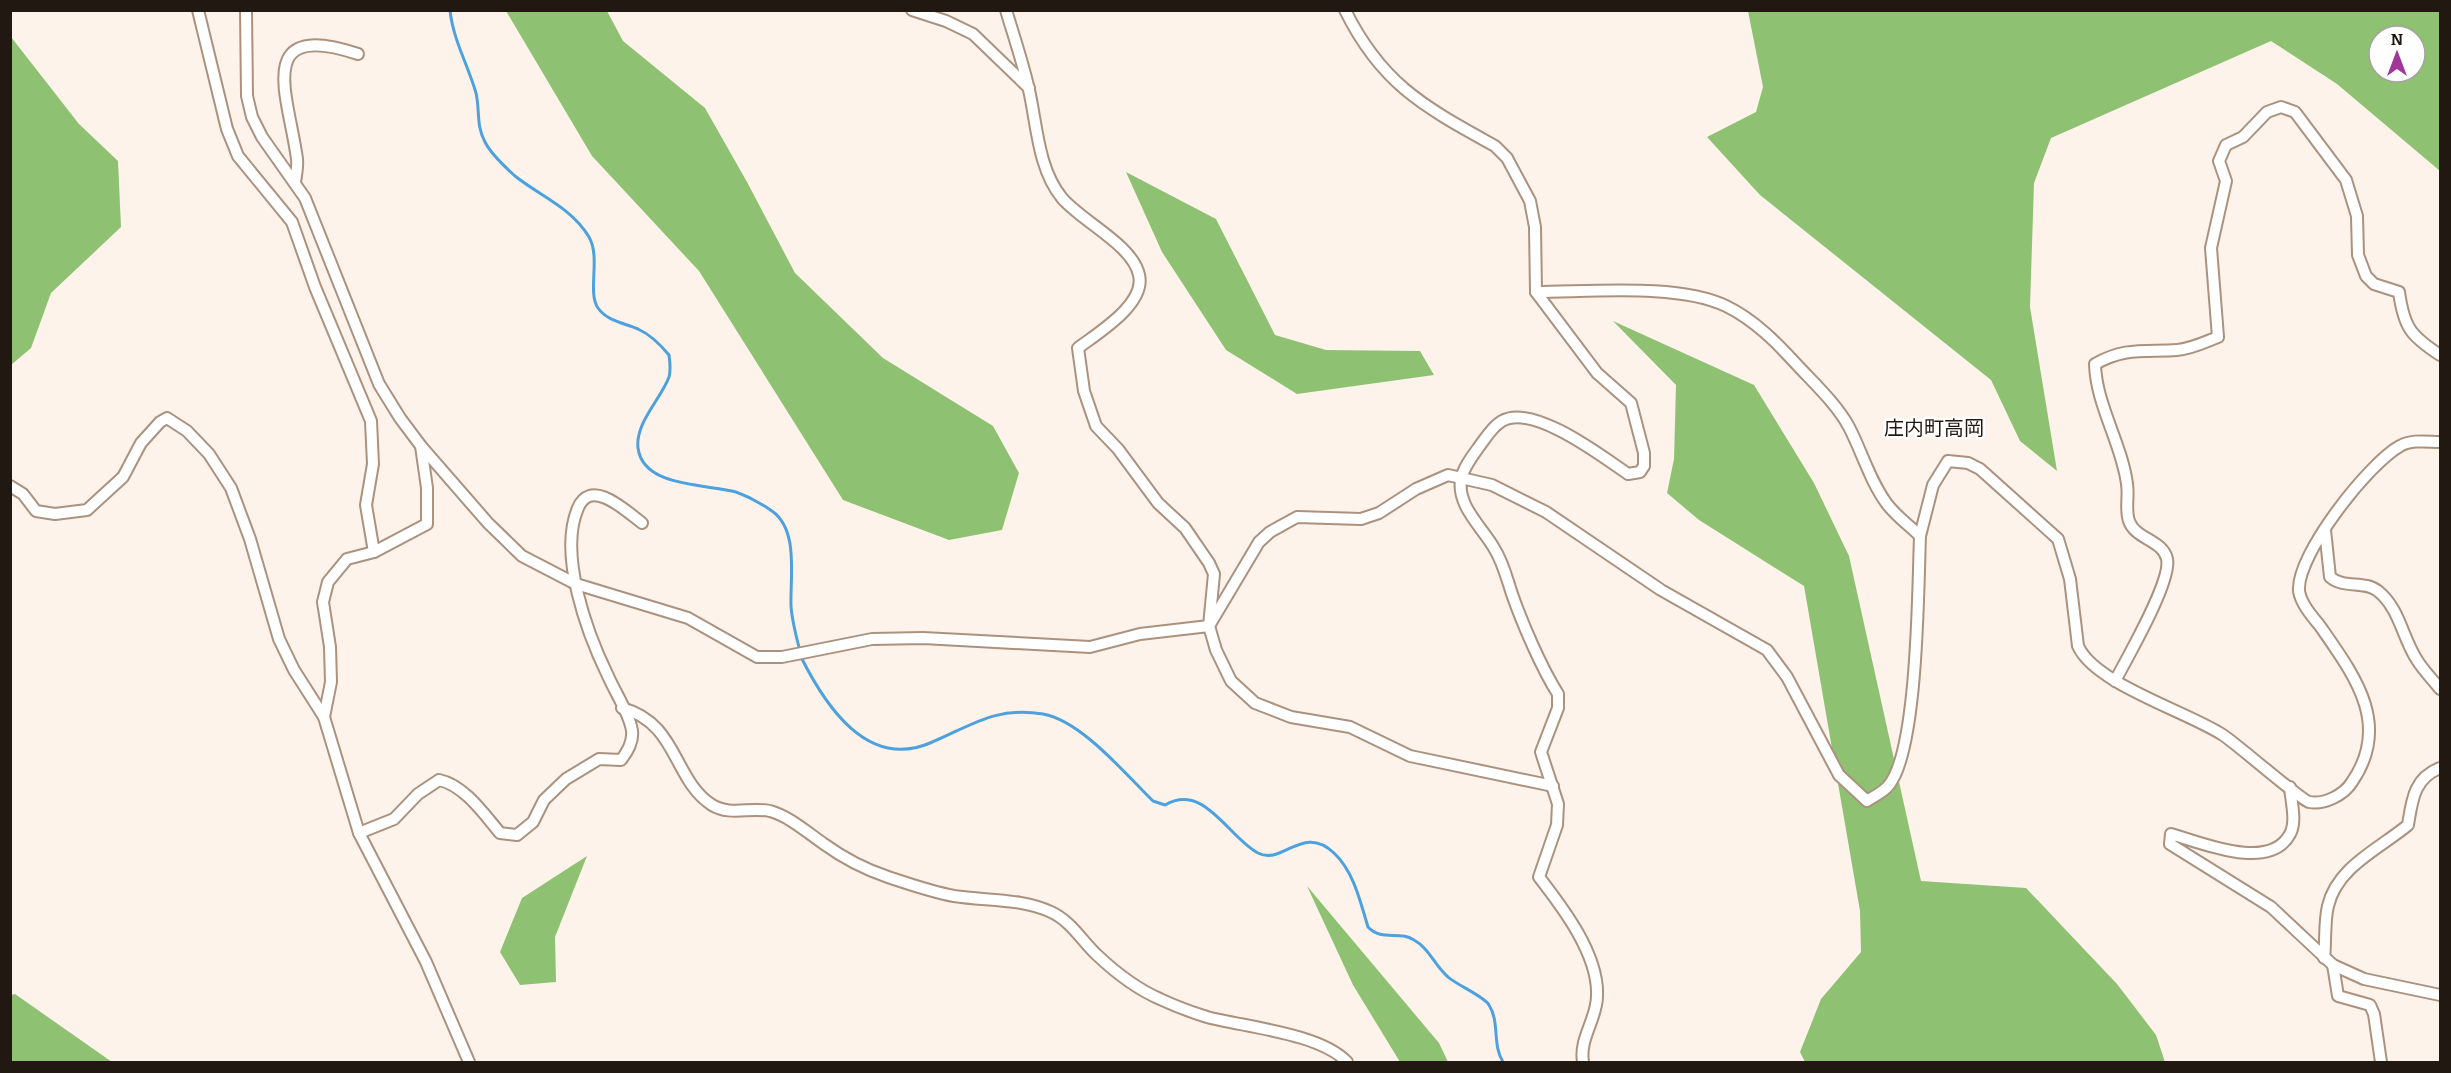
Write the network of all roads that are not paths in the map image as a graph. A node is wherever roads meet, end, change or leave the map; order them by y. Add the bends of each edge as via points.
1 (198, 10) edge
2 (246, 10) edge
3 (912, 10) edge
4 (1006, 10) edge
5 (1345, 10) edge
6 (358, 54) dead end
7 (1029, 88) junction
8 (295, 182) junction
9 (1536, 292) junction
10 (2440, 355) edge
11 (2440, 442) edge
12 (421, 446) junction
13 (1460, 480) junction
14 (10, 486) edge
15 (642, 522) dead end
16 (2325, 530) junction
17 (1920, 536) junction
18 (375, 552) junction
19 (576, 584) junction
20 (1209, 626) junction
21 (2115, 681) junction
22 (2440, 689) edge
23 (622, 708) junction
24 (324, 717) junction
25 (2440, 768) edge
26 (1553, 786) junction
27 (2290, 787) junction
28 (358, 833) junction
29 (2328, 961) junction
30 (2440, 995) edge
31 (469, 1062) edge
32 (1347, 1062) edge
33 (1583, 1062) edge
34 (2381, 1062) edge

1 - 18 street via 234,147 292,222 371,421 373,464 366,505
2 - 8 street via 247,96 252,117 262,138
3 - 7 street via 973,34
4 - 7 street
5 - 9 street via 1364,47 1396,84 1495,146 1507,158 1530,201 1535,227
6 - 8 street via 329,44 307,44 288,58 285,99 297,161
7 - 20 street via 1046,170 1062,198 1129,256 1140,275 1137,297 1078,348 1084,391 1096,426 1158,503 1185,528 1209,563 1214,574
8 - 12 street via 305,198 379,384
9 - 13 street via 1597,373 1630,403 1644,465 1640,472 1628,474 1576,439 1521,417 1504,419 1494,427
9 - 17 street via 1678,294 1724,305 1740,314 1772,338 1815,383 1848,425 1888,506
10 - 21 street via 2419,342 2408,325 2399,292 2374,284 2366,276 2358,255 2357,216 2346,180 2295,112 2280,107 2267,112 2243,137 2226,145 2219,161 2226,181 2211,248 2218,337 2178,350 2112,354 2095,364 2127,484 2130,523 2161,548 2168,559 2167,574 2156,601
11 - 16 street via 2416,441 2400,446 2373,467
12 - 18 street via 428,488 427,524
12 - 19 street via 522,556
13 - 17 street via 1492,485 1546,512 1661,590 1767,650 1839,775 1867,801 1890,785 1905,736 1912,694
13 - 20 street via 1448,475 1361,519 1297,517 1270,532 1241,569
13 - 26 street via 1463,499 1495,548 1558,694 1558,708 1541,752
14 - 24 street via 36,511 55,514 87,510 123,477 135,452 160,422 167,418 174,421 209,454 231,489 279,639
15 - 19 street via 603,496 589,495 582,500 575,514 572,544
16 - 22 street via 2330,576 2338,583 2370,586 2388,600 2416,660
16 - 27 street via 2300,577 2299,593 2364,696 2369,717 2368,746 2351,785 2330,800 2307,802
17 - 21 street via 1934,485 1948,461 1968,463 1985,472 2058,539 2070,579 2073,626 2082,656
18 - 24 street via 346,559 327,582 323,602 331,682
19 - 20 street via 688,618 758,657 782,657 872,639 1090,647 1140,634
19 - 23 street via 592,643
20 - 26 street via 1231,681 1255,703 1291,717 1350,727 1410,756
21 - 27 street via 2205,723
23 - 28 street via 632,736 630,748 621,760 599,759 566,779 544,800 533,822 517,835 500,833 450,782 439,780 418,794 394,819
23 - 32 street via 636,712 659,728 697,789 711,804 725,811 770,812 886,877 952,895 1026,904 1051,912 1065,920 1097,955 1129,981 1159,999 1206,1016 1287,1034 1329,1049
24 - 28 street
25 - 29 street via 2429,772 2416,786 2408,825 2352,866 2336,885 2328,907
26 - 33 street via 1558,804 1557,825 1539,878 1574,926 1595,975 1598,997 1582,1045
27 - 29 street via 2291,834 2278,847 2261,854 2239,852 2172,834 2170,844 2271,907
28 - 31 street via 426,962
29 - 30 street via 2364,979
29 - 34 street via 2338,996 2370,1005

